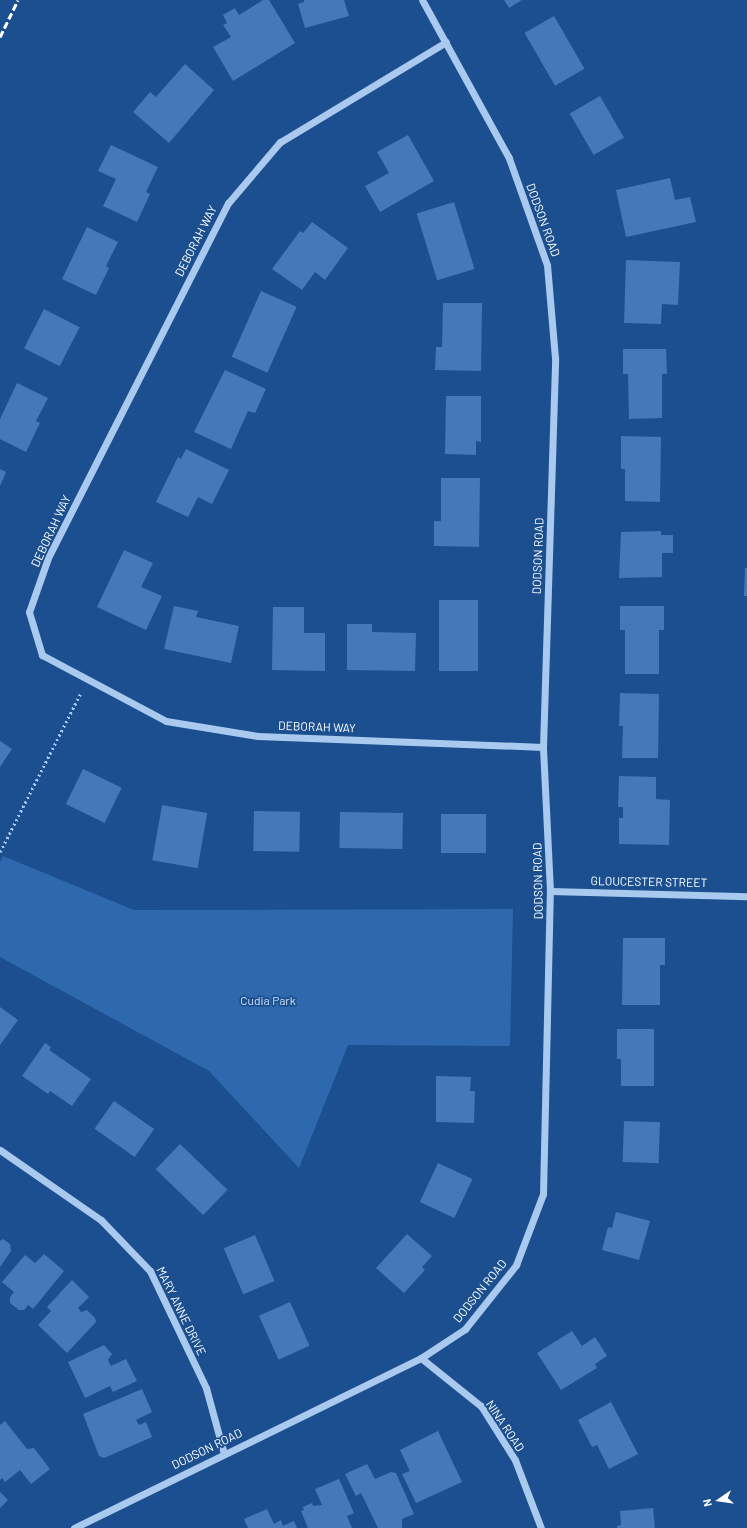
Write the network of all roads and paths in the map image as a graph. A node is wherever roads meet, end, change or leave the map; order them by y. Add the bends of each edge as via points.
1 (422, 0) edge
2 (446, 42) junction
3 (87, 679) junction
4 (543, 747) junction
5 (0, 852) edge
6 (550, 891) junction
7 (747, 896) edge
8 (0, 1150) edge
9 (421, 1358) junction
10 (224, 1454) junction
11 (74, 1528) edge
12 (541, 1528) edge

1 - 2 street, DODSON ROAD
2 - 3 street, DEBORAH WAY via 280,142 228,203 48,558 29,612 42,655
2 - 4 street, DODSON ROAD via 509,158 547,265 555,358
3 - 4 street, DEBORAH WAY via 166,720 258,736
3 - 5 path
4 - 6 street, DODSON ROAD
6 - 7 street, GLOUCESTER STREET
6 - 9 street, DODSON ROAD via 543,1194 516,1265 465,1329
8 - 10 street, MARY ANNE DRIVE via 101,1220 150,1270 206,1388
9 - 10 street, DODSON ROAD
9 - 12 street, NINA ROAD via 481,1406 515,1460
10 - 11 street, DODSON ROAD

